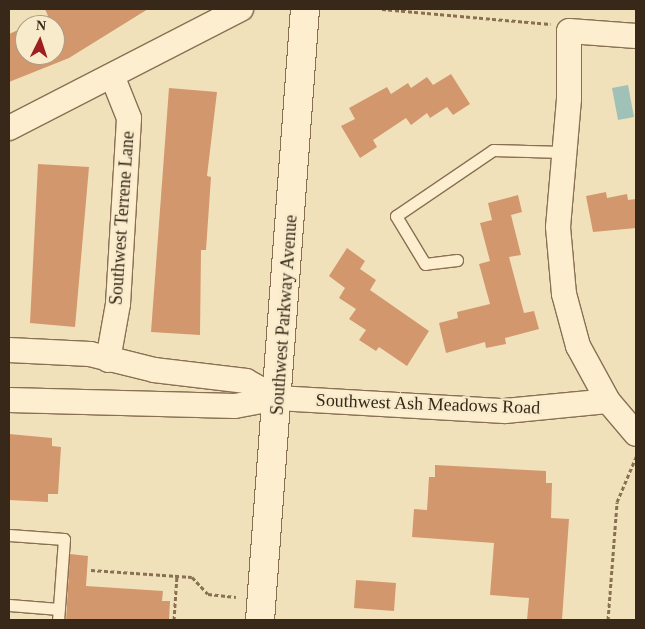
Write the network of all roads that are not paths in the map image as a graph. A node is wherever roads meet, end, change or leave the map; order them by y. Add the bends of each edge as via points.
1 (241, 9) edge
2 (305, 9) edge
3 (636, 36) edge
4 (113, 78) junction
5 (9, 128) edge
6 (563, 152) junction
7 (458, 260) dead end
8 (9, 350) edge
9 (108, 360) junction
10 (277, 398) junction
11 (9, 400) edge
12 (608, 401) junction
13 (636, 434) edge
14 (9, 535) edge
15 (9, 605) edge
16 (59, 614) edge
17 (260, 620) edge

1 - 4 street
2 - 10 street, Southwest Parkway Avenue
3 - 6 street via 569,31 569,99
4 - 5 street
4 - 9 street, Southwest Terrene Lane via 129,118 118,304
6 - 7 lane via 493,150 396,216 425,264
6 - 12 street via 558,227 564,294 578,346
8 - 9 street, Southwest Ash Meadows Road via 90,354
9 - 10 street, Southwest Ash Meadows Road via 246,381
10 - 11 street, Southwest Ash Meadows Road via 235,406
10 - 12 street, Southwest Ash Meadows Road via 505,411
10 - 17 street, Southwest Parkway Avenue
12 - 13 street
14 - 16 lane via 64,539
15 - 16 lane

